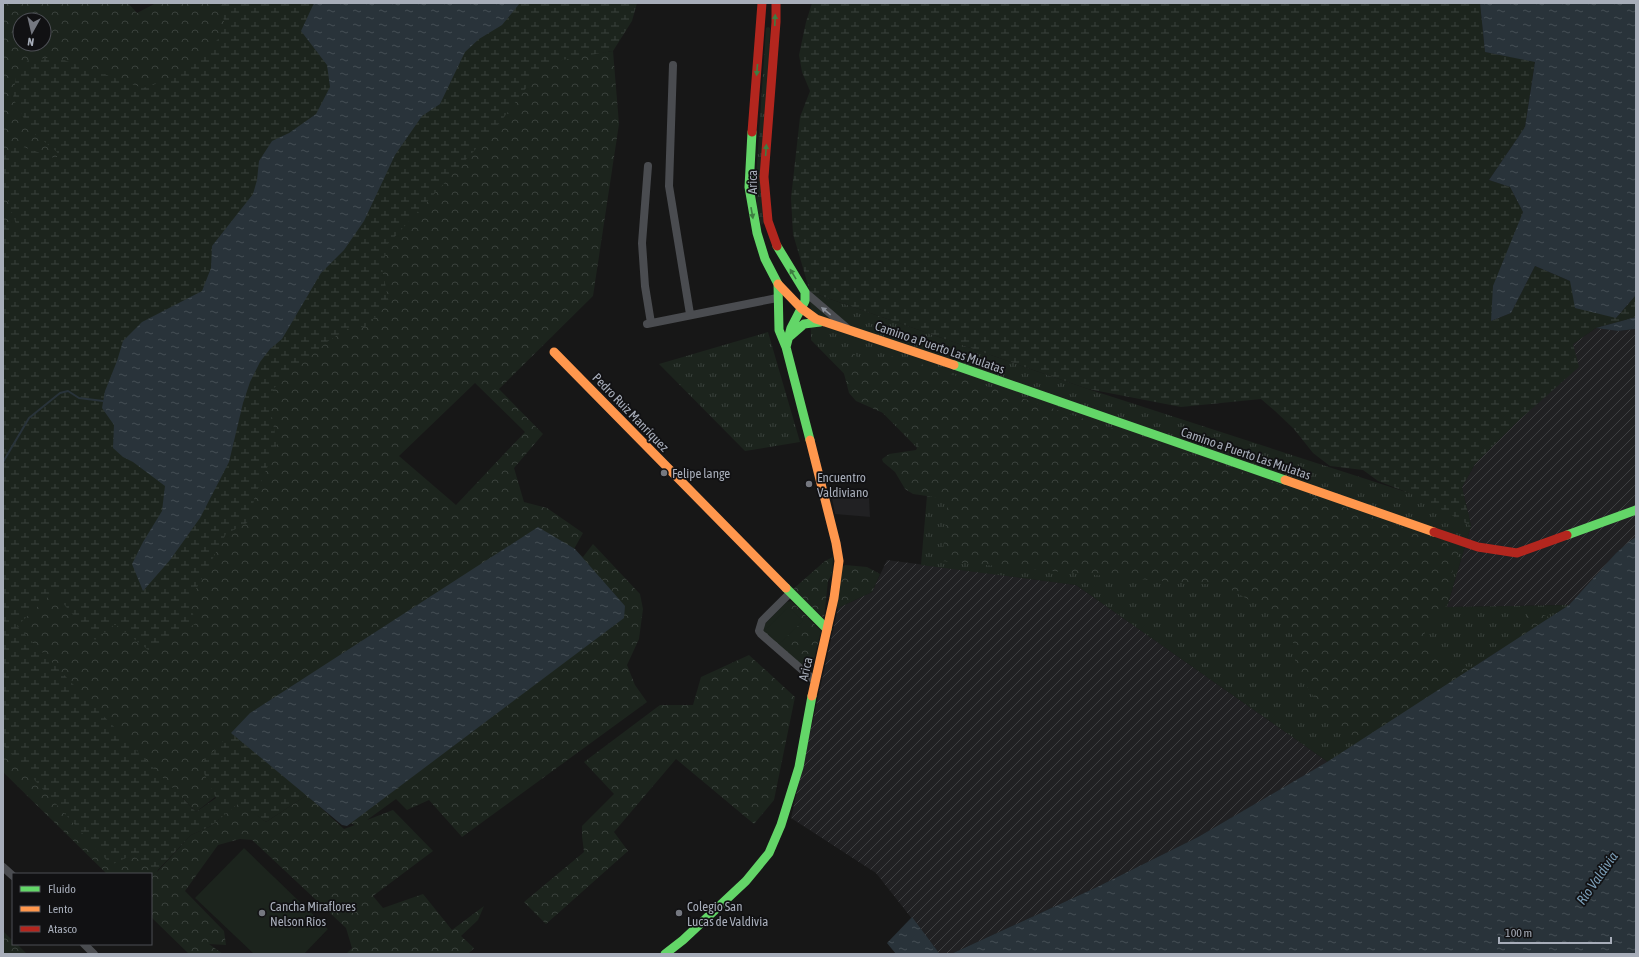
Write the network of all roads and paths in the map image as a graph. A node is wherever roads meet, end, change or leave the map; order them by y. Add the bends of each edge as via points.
1 (762, 3) edge
2 (776, 3) edge
3 (673, 66) dead end
4 (648, 166) dead end
5 (778, 284) junction
6 (804, 292) junction
7 (778, 298) junction
8 (802, 308) junction
9 (690, 314) junction
10 (820, 322) junction
11 (849, 330) junction
12 (786, 343) junction
13 (554, 352) dead end
14 (1636, 510) edge
15 (790, 593) junction
16 (827, 629) junction
17 (815, 681) junction
18 (3, 867) edge
19 (12, 875) edge
20 (85, 945) edge
21 (94, 954) edge
22 (665, 954) edge

1 -> 5 main road, Arica via 749,187 757,233
6 -> 2 main road, Arica via 771,234 765,196 764,177
3 - 9 street via 669,186
4 - 9 street via 642,243 649,324
5 - 7 main road, Arica
5 - 8 main road, Camino a Puerto Las Mulatas
6 - 8 main road via 805,303
11 -> 6 street, Camino a Puerto Las Mulatas
7 - 9 street
7 - 12 main road, Arica via 779,330
8 - 10 main road, Camino a Puerto Las Mulatas
8 - 12 main road
10 - 11 main road, Camino a Puerto Las Mulatas
10 - 12 main road via 804,324
11 - 14 main road, Camino a Puerto Las Mulatas via 1478,547 1517,553
12 - 16 main road, Arica via 839,560
13 - 15 main road, Pedro Ruiz Manríquez
15 - 16 main road, Pedro Ruiz Manríquez
15 - 17 street via 762,621 761,634
16 - 17 main road, Arica
17 - 22 main road, Arica via 799,767 781,825 769,853 746,881
18 - 19 street
20 - 21 street

